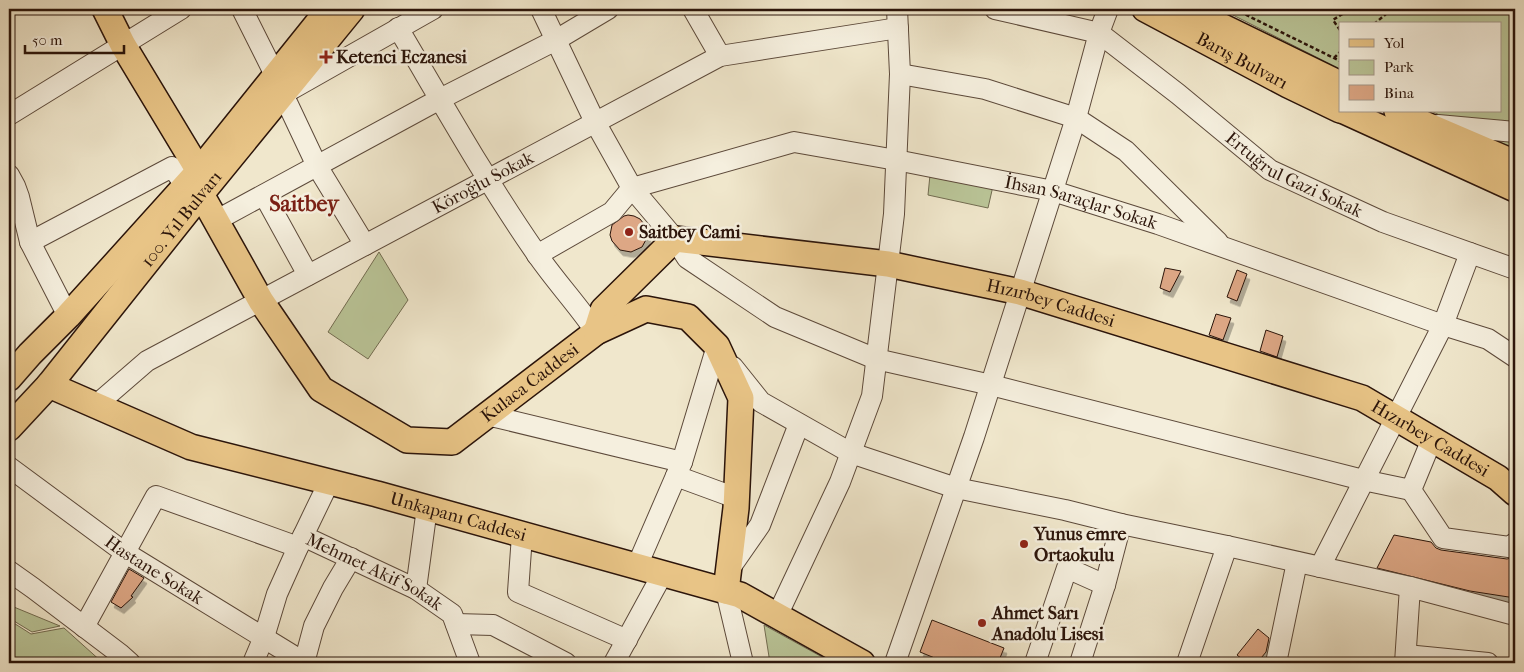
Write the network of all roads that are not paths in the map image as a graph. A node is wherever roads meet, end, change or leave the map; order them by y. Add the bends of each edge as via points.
1 (105, 9) edge
2 (181, 9) edge
3 (242, 9) edge
4 (329, 9) edge
5 (352, 9) edge
6 (433, 9) edge
7 (541, 9) edge
8 (608, 9) edge
9 (693, 9) edge
10 (995, 9) edge
11 (1108, 9) edge
12 (1146, 9) edge
13 (1186, 9) edge
14 (898, 18) edge
15 (398, 28) junction
16 (1099, 33) junction
17 (556, 40) junction
18 (123, 45) junction
19 (720, 56) junction
20 (900, 74) junction
21 (1339, 84) edge
22 (279, 85) junction
23 (440, 99) junction
24 (1339, 110) edge
25 (1346, 112) edge
26 (1399, 112) edge
27 (9, 115) edge
28 (1076, 118) junction
29 (595, 122) junction
30 (1424, 124) junction
31 (1515, 132) edge
32 (896, 160) junction
33 (1515, 163) edge
34 (318, 166) junction
35 (487, 180) junction
36 (11, 183) edge
37 (195, 184) junction
38 (632, 188) junction
39 (1515, 190) edge
40 (1053, 191) junction
41 (264, 195) junction
42 (217, 220) junction
43 (674, 239) junction
44 (30, 242) junction
45 (365, 245) junction
46 (1223, 247) junction
47 (1470, 253) junction
48 (537, 255) junction
49 (888, 264) junction
50 (1515, 269) edge
51 (308, 275) junction
52 (1020, 292) junction
53 (261, 301) junction
54 (68, 316) junction
55 (1443, 325) junction
56 (596, 332) junction
57 (717, 346) junction
58 (1515, 356) edge
59 (876, 359) junction
60 (14, 370) edge
61 (52, 381) junction
62 (991, 385) junction
63 (32, 404) junction
64 (95, 406) junction
65 (487, 415) junction
66 (1396, 418) junction
67 (799, 424) junction
68 (9, 428) edge
69 (1432, 439) junction
70 (851, 454) junction
71 (9, 467) edge
72 (680, 469) junction
73 (1363, 480) junction
74 (329, 482) junction
75 (956, 488) junction
76 (1411, 490) junction
77 (1515, 493) edge
78 (736, 498) junction
79 (427, 508) junction
80 (1120, 524) junction
81 (522, 535) junction
82 (300, 542) junction
83 (1515, 543) edge
84 (1227, 546) junction
85 (124, 552) junction
86 (350, 558) junction
87 (1297, 562) junction
88 (637, 566) junction
89 (1320, 567) junction
90 (9, 571) edge
91 (663, 573) junction
92 (727, 581) junction
93 (1105, 585) junction
94 (1410, 587) junction
95 (416, 589) junction
96 (1515, 615) edge
97 (778, 616) junction
98 (456, 624) junction
99 (84, 627) junction
100 (264, 637) junction
101 (627, 640) junction
102 (1405, 659) edge
103 (130, 663) edge
104 (253, 663) edge
105 (305, 663) edge
106 (470, 663) edge
107 (566, 663) edge
108 (614, 663) edge
109 (743, 663) edge
110 (862, 663) edge
111 (895, 663) edge
112 (1035, 663) edge
113 (1080, 663) edge
114 (1187, 663) edge
115 (1276, 663) edge
116 (1488, 663) edge

1 - 18 main road, Kulaca Caddesi
2 - 18 street
3 - 22 street
4 - 22 main road, 100. Yıl Bulvarı
5 - 22 main road, 100. Yıl Bulvarı
6 - 15 street
7 - 17 street
8 - 17 street
9 - 19 street
10 - 16 street
11 - 16 street
12 - 24 main road, Barış Bulvarı
13 - 21 main road, Barış Bulvarı
14 - 19 street, Köroğlu Sokak
14 - 20 street
15 - 22 street
15 - 23 street
16 - 28 street
16 - 47 street, Ertuğrul Gazi Sokak via 1270,170 1383,222
17 - 23 street
17 - 29 street
18 - 27 street
18 - 37 main road, Kulaca Caddesi
19 - 29 street, Köroğlu Sokak
20 - 28 street via 985,89
20 - 32 street
22 - 34 street
22 - 37 main road, 100. Yıl Bulvarı
23 - 34 street
23 - 35 street
25 - 39 main road
26 - 30 main road
28 - 40 street
28 - 46 street via 1126,150
29 - 35 street, Köroğlu Sokak
29 - 38 street
30 - 31 street
30 - 33 main road
32 - 38 street, İhsan Saraçlar Sokak via 794,142
32 - 40 street, İhsan Saraçlar Sokak
32 - 49 street
34 - 41 street
34 - 45 street
35 - 45 street, Köroğlu Sokak
35 - 48 street
36 - 44 street via 19,197
37 - 42 main road, Kulaca Caddesi
37 - 44 street via 172,167
37 - 54 main road, 100. Yıl Bulvarı
37 - 61 main road, 100. Yıl Bulvarı
38 - 43 street
38 - 48 street via 612,212
40 - 46 street, İhsan Saraçlar Sokak
40 - 52 street
41 - 42 street
41 - 51 street
42 - 53 main road, Kulaca Caddesi
43 - 49 main road, Hızırbey Caddesi
43 - 56 main road via 603,310
43 - 59 street via 687,258 775,317
44 - 54 street
45 - 51 street, Köroğlu Sokak
46 - 55 street, İhsan Saraçlar Sokak
47 - 50 street, Ertuğrul Gazi Sokak
47 - 55 street
48 - 56 street
49 - 52 main road, Hızırbey Caddesi
49 - 59 street
51 - 53 street, Köroğlu Sokak
52 - 62 street
52 - 66 main road, Hızırbey Caddesi via 1362,398
53 - 64 street, Köroğlu Sokak via 147,361
53 - 65 main road, Kulaca Caddesi via 321,389 407,440 452,442
54 - 60 main road, 100. Yıl Bulvarı
55 - 58 street, İhsan Saraçlar Sokak via 1488,339
55 - 66 street
56 - 57 main road, Kulaca Caddesi via 646,309 688,317
56 - 65 main road, Kulaca Caddesi
57 - 67 street via 760,402
57 - 72 street
57 - 78 main road, Kulaca Caddesi via 741,398
59 - 62 street
59 - 70 street via 872,396
60 - 61 main road, Unkapanı Caddesi
60 - 63 main road
61 - 63 main road, 100. Yıl Bulvarı
61 - 64 main road, Unkapanı Caddesi
62 - 73 street
62 - 75 street
63 - 68 main road, 100. Yıl Bulvarı
64 - 74 main road, Unkapanı Caddesi via 191,447
65 - 72 street
66 - 69 main road, Hızırbey Caddesi
66 - 73 street
67 - 70 street
67 - 92 street via 760,525
69 - 76 street
69 - 77 main road, Hızırbey Caddesi via 1498,478
70 - 75 street
70 - 97 street
71 - 85 street, Hastane Sokak
72 - 78 street
72 - 88 street
73 - 76 street
73 - 89 street
74 - 79 main road, Unkapanı Caddesi
74 - 82 street, Mehmet Akif Sokak
75 - 80 street
75 - 111 street
76 - 83 street via 1443,538 1509,547
78 - 92 main road, Kulaca Caddesi
79 - 81 main road, Unkapanı Caddesi
79 - 95 street
80 - 84 street
80 - 93 street
81 - 88 main road, Unkapanı Caddesi
81 - 101 street via 518,592
82 - 85 street via 156,496
82 - 86 street, Mehmet Akif Sokak
82 - 100 street via 277,594
84 - 87 street
84 - 114 street
85 - 99 street
85 - 100 street, Hastane Sokak
86 - 95 street, Mehmet Akif Sokak
86 - 105 street via 314,626
87 - 89 street
87 - 115 street
88 - 91 main road, Unkapanı Caddesi
89 - 94 street
90 - 99 street
91 - 92 main road, Unkapanı Caddesi
91 - 101 street
92 - 97 main road, Unkapanı Caddesi via 740,595
92 - 109 street
93 - 112 street via 1067,568
93 - 113 street
94 - 96 street
94 - 102 street
95 - 98 street, Mehmet Akif Sokak via 452,614
97 - 110 main road, Unkapanı Caddesi
98 - 106 street, Mehmet Akif Sokak
98 - 107 street via 493,625
99 - 103 street
100 - 104 street
100 - 105 street, Hastane Sokak
101 - 108 street
102 - 116 street

